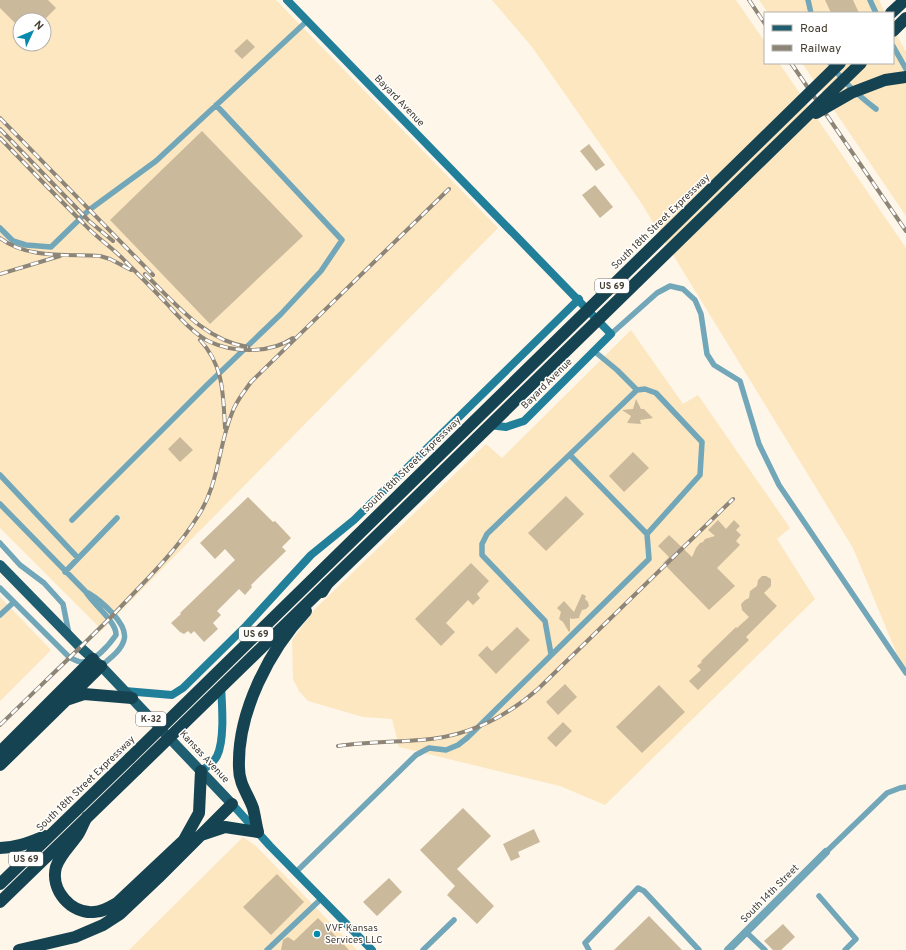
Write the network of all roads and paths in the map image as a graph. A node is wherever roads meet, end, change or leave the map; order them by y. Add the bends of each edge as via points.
1 (287, 0) edge
2 (808, 0) edge
3 (870, 0) edge
4 (903, 2) edge
5 (811, 12) edge
6 (876, 12) edge
7 (892, 12) edge
8 (906, 18) edge
9 (307, 21) junction
10 (894, 30) edge
11 (894, 48) edge
12 (860, 64) edge
13 (835, 65) edge
14 (906, 69) edge
15 (906, 77) edge
16 (216, 105) junction
17 (876, 108) dead end
18 (802, 121) junction
19 (0, 228) edge
20 (579, 300) junction
21 (611, 334) junction
22 (594, 351) junction
23 (637, 390) junction
24 (570, 455) junction
25 (0, 475) edge
26 (0, 504) edge
27 (117, 518) dead end
28 (72, 520) dead end
29 (647, 534) junction
30 (0, 543) edge
31 (78, 558) junction
32 (0, 565) edge
33 (65, 572) junction
34 (326, 584) junction
35 (0, 588) edge
36 (86, 592) junction
37 (14, 602) junction
38 (0, 615) edge
39 (69, 636) junction
40 (551, 654) junction
41 (97, 662) junction
42 (906, 673) edge
43 (128, 695) junction
44 (68, 700) junction
45 (0, 752) edge
46 (0, 765) edge
47 (201, 771) junction
48 (906, 787) edge
49 (232, 804) junction
50 (86, 817) junction
51 (258, 832) junction
52 (52, 833) junction
53 (201, 835) junction
54 (0, 848) edge
55 (826, 852) joint
56 (296, 872) junction
57 (0, 884) edge
58 (819, 896) dead end
59 (322, 898) junction
60 (0, 902) edge
61 (454, 920) dead end
62 (746, 932) junction
63 (19, 950) edge
64 (267, 950) edge
65 (372, 950) edge
66 (423, 950) edge
67 (589, 950) edge
68 (700, 950) edge
69 (728, 950) edge
70 (765, 950) edge
71 (845, 950) edge

1 - 9 street, Bayard Avenue
2 - 5 lane
3 - 6 lane
4 - 7 highway
8 - 10 highway
9 - 16 lane
9 - 20 street, Bayard Avenue
11 - 14 lane
12 - 18 highway, bridge
13 - 17 lane via 852,89
13 - 52 highway, South 18th Street Expressway / US 69, bridge
15 - 18 highway, US 69, bridge via 885,80 851,93
16 - 19 lane via 156,161 89,210 51,247 13,241
16 - 28 lane via 342,240 322,271 281,314
18 - 34 highway, US 69, bridge
20 - 21 street, Bayard Avenue
20 - 43 street via 354,520 311,556 246,626 183,688 172,695
21 - 22 street, Bayard Avenue
21 - 42 lane via 656,293 670,286 683,289 695,300 701,314 707,354 714,365 740,382 759,444 779,485
22 - 23 lane
22 - 47 street, Bayard Avenue via 524,421 506,426 489,424 221,682 222,732 218,754
23 - 24 lane
23 - 29 lane via 645,389 656,393 702,442 700,475
24 - 29 lane
24 - 40 lane via 487,534 482,544 482,555 546,621
25 - 31 lane
26 - 33 lane
27 - 31 lane
29 - 40 lane via 649,560
30 - 39 lane via 63,604
31 - 33 lane
32 - 39 main road, Kansas Avenue / K-32
33 - 36 lane
34 - 50 highway, US 69, bridge
34 - 51 highway, bridge via 318,599 287,633 258,684 242,730 239,769
35 - 37 lane
36 - 41 lane via 116,632
36 - 41 lane via 97,598 124,628 121,648
37 - 38 lane
37 - 41 lane via 70,657 82,662
39 - 41 main road, Kansas Avenue / K-32
40 - 56 lane via 458,745 446,750 429,748 416,755
41 - 43 main road, Kansas Avenue / K-32
41 - 44 highway
41 - 45 highway
43 - 44 highway via 84,694
43 - 47 main road, Kansas Avenue / K-32
44 - 46 highway
47 - 49 main road, Kansas Avenue / K-32
47 - 50 highway via 198,814 184,840 117,903 105,910 94,912 81,911 71,906 63,899 55,880 60,857 77,836
48 - 55 lane via 887,793
49 - 51 street, Kansas Avenue
49 - 53 highway
50 - 60 highway, US 69
51 - 53 highway via 225,827
51 - 56 street, Kansas Avenue
52 - 54 highway via 24,845
52 - 57 highway, South 18th Street Expressway / US 69
53 - 63 highway via 120,914 103,925 75,937
55 - 62 street, South 14th Street
56 - 59 street, Kansas Avenue
58 - 71 lane via 856,939
59 - 64 lane
59 - 65 street, Kansas Avenue
61 - 66 lane
62 - 69 street, South 14th Street
62 - 70 lane
67 - 68 lane via 585,944 638,888 644,890

